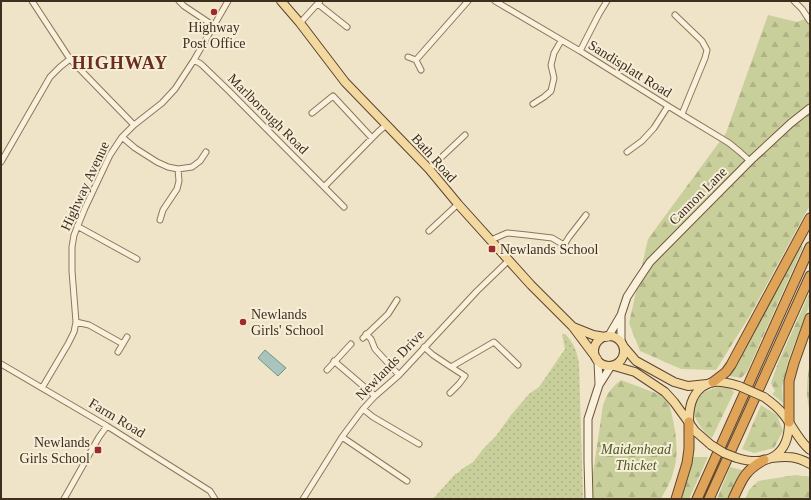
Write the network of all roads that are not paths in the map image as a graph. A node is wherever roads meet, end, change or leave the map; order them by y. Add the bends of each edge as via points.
1 (32, 1) edge
2 (179, 1) edge
3 (228, 1) edge
4 (281, 1) edge
5 (468, 1) edge
6 (495, 1) edge
7 (607, 1) edge
8 (794, 1) edge
9 (319, 3) edge
10 (675, 15) dead end
11 (810, 20) edge
12 (300, 23) junction
13 (214, 26) junction
14 (347, 27) dead end
15 (561, 41) junction
16 (580, 51) junction
17 (408, 57) dead end
18 (70, 60) junction
19 (194, 60) junction
20 (416, 60) junction
21 (421, 70) dead end
22 (533, 104) dead end
23 (668, 106) junction
24 (810, 108) edge
25 (312, 113) dead end
26 (682, 114) junction
27 (134, 125) junction
28 (386, 125) junction
29 (465, 135) dead end
30 (122, 137) junction
31 (372, 138) junction
32 (206, 152) dead end
33 (627, 152) dead end
34 (750, 161) junction
35 (1, 162) edge
36 (178, 169) junction
37 (428, 170) junction
38 (324, 187) junction
39 (458, 204) junction
40 (344, 207) dead end
41 (586, 215) dead end
42 (810, 218) edge
43 (160, 220) dead end
44 (78, 226) junction
45 (429, 231) dead end
46 (491, 240) junction
47 (810, 247) edge
48 (137, 259) dead end
49 (509, 260) junction
50 (810, 276) edge
51 (397, 300) dead end
52 (621, 315) junction
53 (810, 318) edge
54 (76, 322) junction
55 (573, 327) junction
56 (127, 337) dead end
57 (606, 337) junction
58 (123, 344) junction
59 (351, 344) dead end
60 (622, 345) junction
61 (424, 347) junction
62 (118, 352) dead end
63 (597, 360) junction
64 (334, 361) junction
65 (1, 364) edge
66 (518, 365) dead end
67 (612, 366) junction
68 (451, 367) junction
69 (327, 370) dead end
70 (399, 375) junction
71 (710, 383) junction
72 (599, 385) junction
73 (42, 388) junction
74 (450, 393) dead end
75 (375, 396) junction
76 (363, 409) junction
77 (689, 422) junction
78 (789, 422) junction
79 (107, 426) junction
80 (342, 438) junction
81 (419, 444) dead end
82 (810, 450) edge
83 (767, 459) junction
84 (810, 464) edge
85 (407, 481) dead end
86 (64, 499) edge
87 (215, 499) edge
88 (303, 499) edge
89 (589, 499) edge
90 (676, 499) edge
91 (697, 499) edge
92 (710, 499) edge
93 (733, 499) edge

1 - 18 street
2 - 13 street
3 - 13 street, Highway Avenue
4 - 12 main road, Bath Road
5 - 20 street
6 - 15 street, Sandisplatt Road
7 - 16 street
8 - 11 street
9 - 12 street
9 - 14 street
10 - 26 street via 702,41 707,50
12 - 28 main road, Bath Road via 345,82
13 - 19 street, Highway Avenue
15 - 16 street, Sandisplatt Road
15 - 22 street via 554,53 551,66 554,78 551,91
16 - 23 street, Sandisplatt Road
17 - 20 street
18 - 27 street
18 - 35 street via 50,77
19 - 27 street, Highway Avenue via 175,89
19 - 38 street, Marlborough Road via 229,91
20 - 21 street
23 - 26 street, Sandisplatt Road
23 - 33 street via 654,128
24 - 34 street, Cannon Lane
25 - 31 street via 333,96
26 - 34 street, Sandisplatt Road via 730,143
27 - 30 street, Highway Avenue
28 - 31 street
28 - 37 main road, Bath Road
29 - 37 street
30 - 36 street via 157,162
30 - 44 street, Highway Avenue via 110,155
31 - 38 street
32 - 36 street via 200,161 192,166
34 - 52 street, Cannon Lane via 650,262 627,298
36 - 43 street via 177,189 163,210
37 - 39 main road, Bath Road
38 - 40 street, Marlborough Road
39 - 45 street
39 - 46 main road, Bath Road
41 - 46 street via 564,245 552,238 527,234 507,233
42 - 71 highway via 732,365
44 - 48 street
44 - 54 street, Highway Avenue via 72,247
46 - 49 main road, Bath Road
47 - 91 highway
49 - 55 main road, Bath Road
49 - 61 street, Newlands Drive
50 - 92 highway
51 - 70 street via 388,314 365,336 371,339 375,349
52 - 57 street, Cannon Lane
52 - 60 street, Cannon Lane
53 - 78 highway via 789,381
54 - 58 street via 89,325
54 - 73 street, Highway Avenue via 68,344
55 - 57 main road, Bath Road
55 - 63 main road, Bath Road
56 - 58 street
57 - 60 main road via 615,338
57 - 63 main road via 595,347
58 - 62 street
59 - 64 street
60 - 67 main road via 623,357
60 - 71 main road via 636,361 674,382 688,386
61 - 68 street
61 - 70 street, Newlands Drive
63 - 67 main road
63 - 72 street
64 - 69 street
64 - 75 street
65 - 73 street, Farm Road
66 - 68 street via 494,342
67 - 72 street
67 - 77 main road via 635,372 660,388
68 - 74 street via 465,376
70 - 75 street, Newlands Drive
71 - 77 main road via 699,390 693,398
71 - 78 main road, bridge via 723,382 739,386 764,397 778,408
72 - 89 street via 588,419
73 - 79 street, Farm Road
75 - 76 street, Newlands Drive
76 - 80 street, Newlands Drive
76 - 81 street
77 - 83 main road, bridge via 698,434 724,453 749,461
77 - 90 highway via 688,463
78 - 82 main road
78 - 83 main road via 786,443 779,452
79 - 86 street
79 - 87 street, Farm Road via 210,490
80 - 85 street
80 - 88 street, Newlands Drive
83 - 84 main road via 785,456
83 - 93 highway via 751,468

